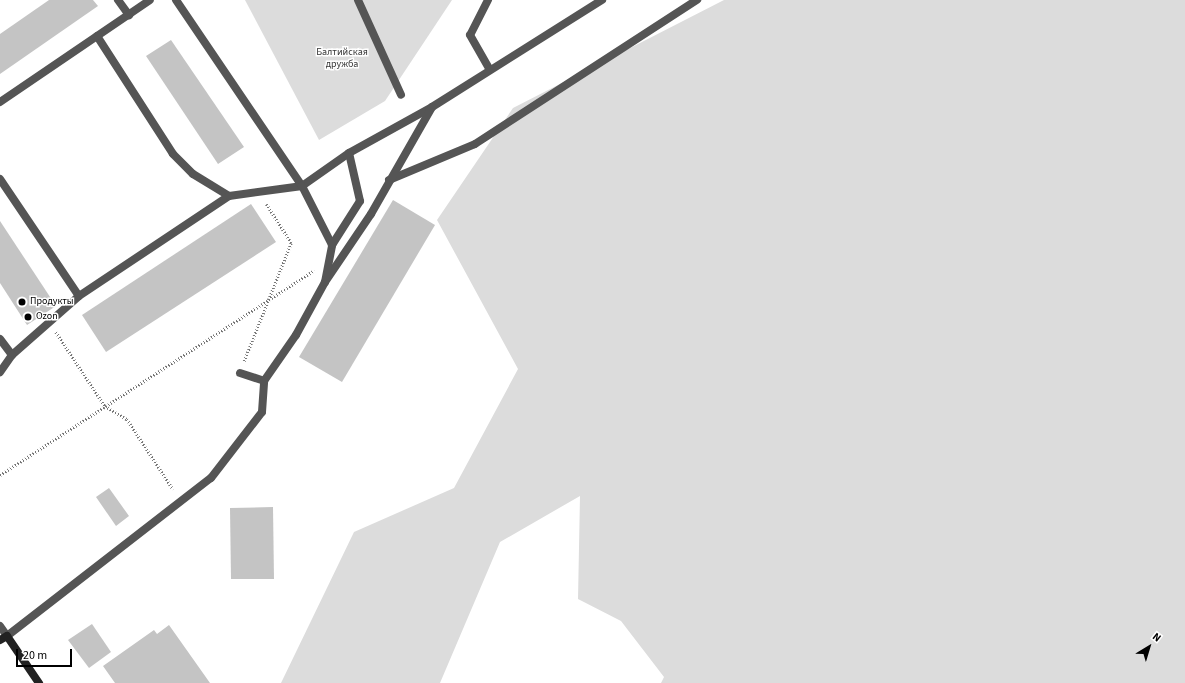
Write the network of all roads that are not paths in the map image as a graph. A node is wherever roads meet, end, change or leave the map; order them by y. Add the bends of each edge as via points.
1 (118, 0) edge
2 (150, 0) edge
3 (176, 0) edge
4 (358, 0) edge
5 (488, 0) edge
6 (602, 0) edge
7 (697, 0) edge
8 (129, 15) junction
9 (98, 36) junction
10 (490, 70) junction
11 (401, 95) dead end
12 (0, 102) edge
13 (432, 107) junction
14 (349, 153) junction
15 (0, 179) edge
16 (389, 180) junction
17 (302, 186) junction
18 (229, 196) junction
19 (332, 245) junction
20 (325, 282) junction
21 (79, 296) junction
22 (0, 339) edge
23 (12, 355) junction
24 (0, 372) edge
25 (240, 373) road end
26 (264, 381) junction
27 (0, 626) edge
28 (3, 638) edge
29 (39, 683) edge

1 - 8 street
2 - 8 street
3 - 17 street
4 - 11 street
5 - 10 street via 470,35
6 - 10 street
7 - 16 street via 475,144
8 - 9 street
9 - 12 street
9 - 18 street via 173,154 193,174
10 - 13 street
13 - 14 street
13 - 16 street
14 - 17 street
14 - 19 street via 360,201
15 - 21 street
16 - 20 street via 371,214
17 - 18 street
17 - 19 street
18 - 21 street
19 - 20 street
20 - 26 street via 296,335
21 - 23 street via 48,320
22 - 23 street
23 - 24 street
25 - 26 street
26 - 28 street via 262,412 211,478
27 - 28 street
28 - 29 street

